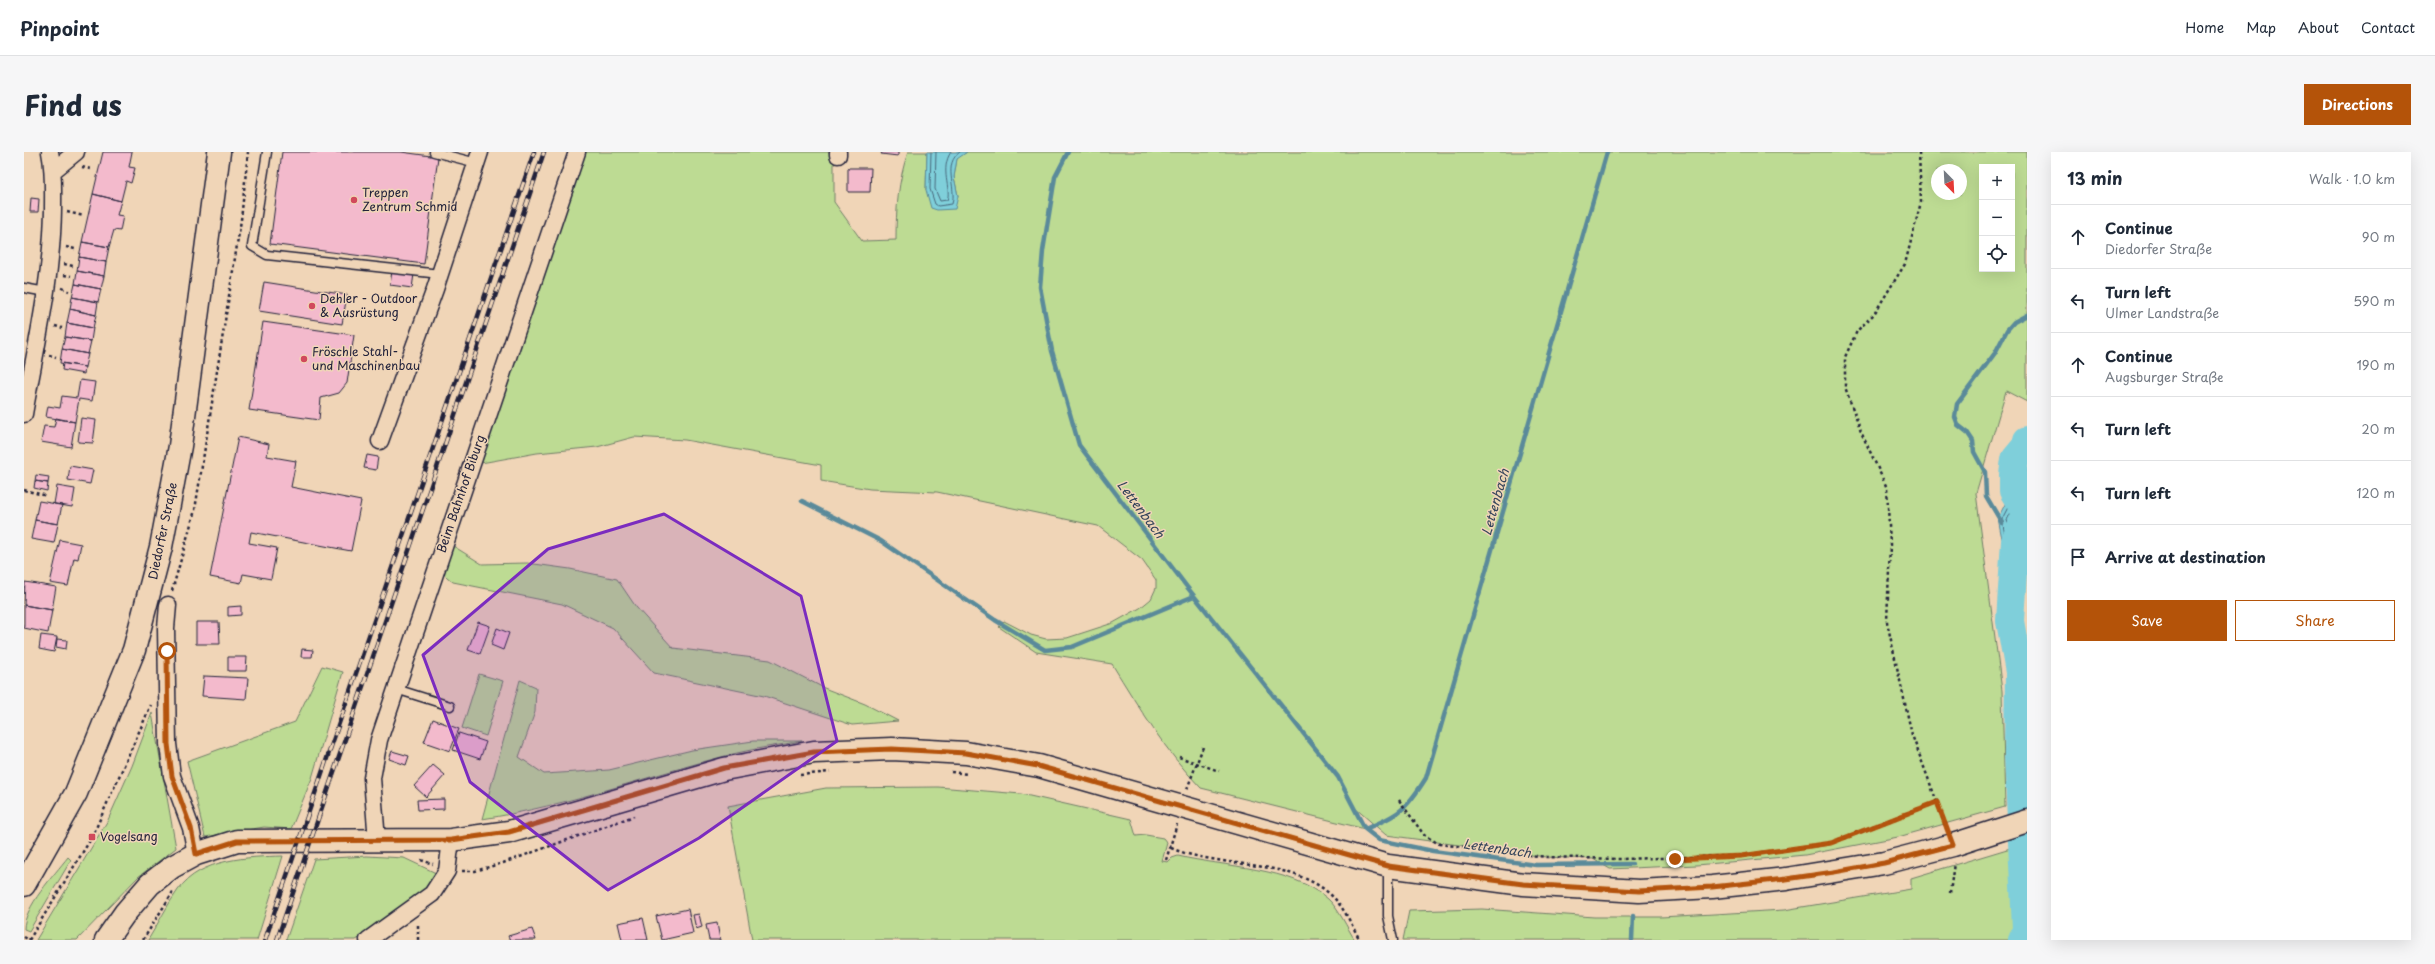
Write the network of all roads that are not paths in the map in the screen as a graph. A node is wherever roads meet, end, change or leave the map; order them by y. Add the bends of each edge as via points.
1 (50, 152) edge
2 (76, 152) edge
3 (219, 152) edge
4 (267, 152) edge
5 (434, 152) edge
6 (577, 152) edge
7 (479, 158) edge
8 (54, 170) junction
9 (440, 274) junction
10 (24, 288) edge
11 (46, 292) junction
12 (24, 414) edge
13 (380, 441) dead end
14 (168, 605) road end
15 (396, 689) junction
16 (450, 706) dead end
17 (2027, 821) edge
18 (451, 840) junction
19 (377, 841) junction
20 (196, 854) junction
21 (1388, 866) junction
22 (24, 885) edge
23 (106, 940) edge
24 (368, 940) edge
25 (1393, 940) edge

1 - 8 street
2 - 8 street
3 - 22 main road, Diedorfer Straße via 180,446 161,547 138,635 76,792
4 - 9 lane via 252,246 267,255
5 - 7 lane
6 - 15 street, Beim Bahnhof Biburg
7 - 9 street
8 - 11 street via 53,230
9 - 13 street
10 - 11 lane
11 - 12 street
14 - 20 street via 168,744 172,776 191,828
15 - 16 lane
15 - 19 street, Beim Bahnhof Biburg via 374,759 372,792
17 - 21 main road via 1953,845 1884,863 1786,879 1712,887 1633,890 1523,884
18 - 19 main road
18 - 21 main road via 509,832 724,768 814,752 892,749 966,753 1038,766 1179,816
18 - 24 street via 447,871 432,894
19 - 20 main road via 237,841
20 - 23 main road via 172,867 150,884
21 - 25 lane via 1388,916

